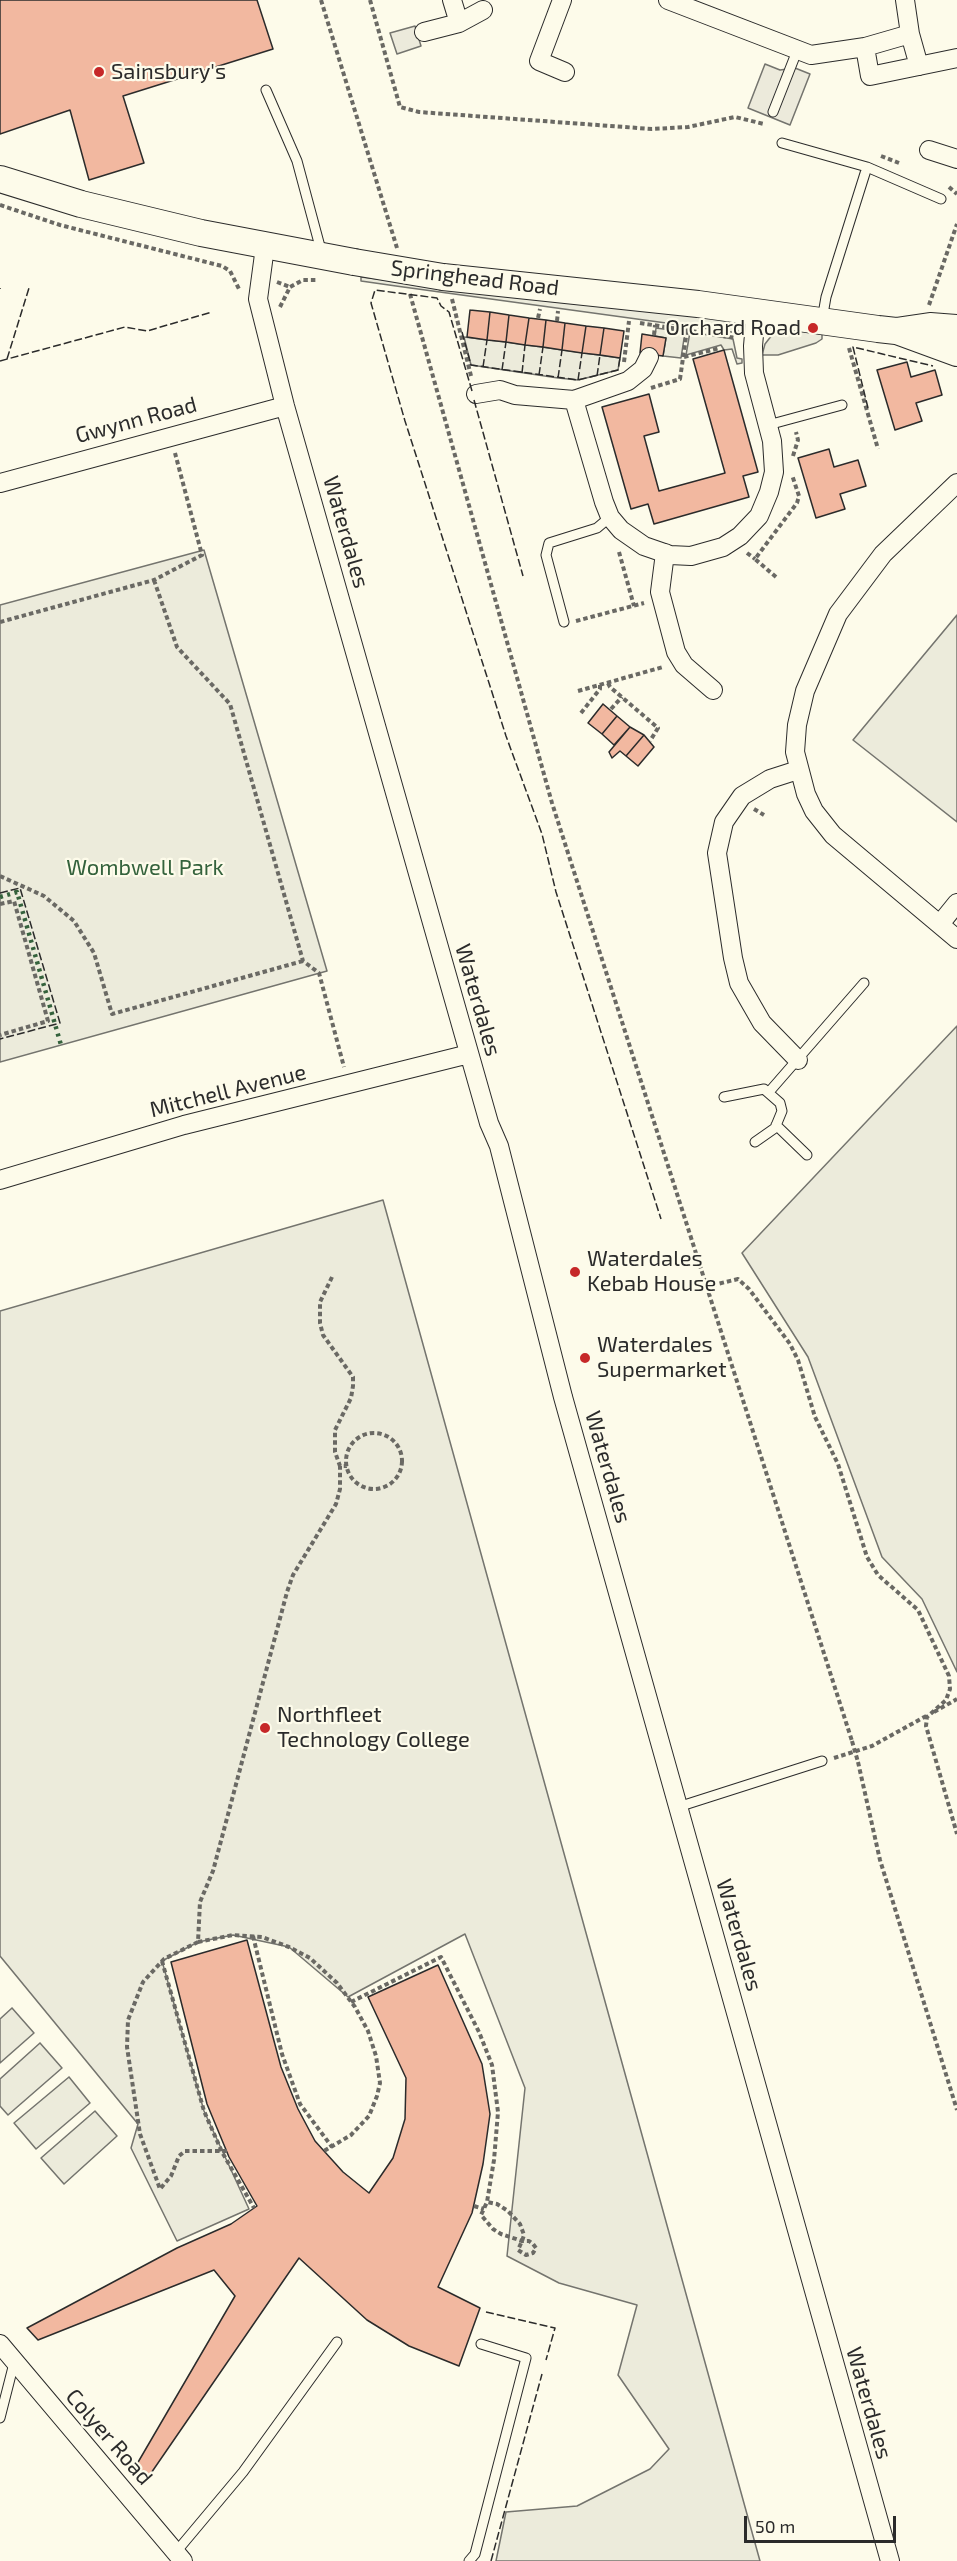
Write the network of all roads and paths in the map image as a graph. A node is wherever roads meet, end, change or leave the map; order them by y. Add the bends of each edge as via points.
1 (321, 0) edge
2 (370, 0) edge
3 (452, 0) edge
4 (562, 0) edge
5 (668, 0) edge
6 (905, 0) edge
7 (691, 4) edge
8 (483, 10) dead end
9 (459, 22) junction
10 (424, 32) dead end
11 (910, 34) junction
12 (865, 47) junction
13 (797, 51) junction
14 (957, 58) edge
15 (919, 66) junction
16 (565, 72) dead end
17 (266, 90) dead end
18 (773, 112) dead end
19 (767, 125) dead end
20 (782, 143) dead end
21 (930, 150) dead end
22 (877, 154) dead end
23 (957, 159) edge
24 (867, 167) junction
25 (908, 167) dead end
26 (0, 179) edge
27 (946, 185) dead end
28 (957, 194) edge
29 (941, 199) dead end
30 (0, 205) edge
31 (957, 224) edge
32 (265, 247) junction
33 (399, 255) dead end
34 (325, 269) junction
35 (447, 290) junction
36 (240, 291) dead end
37 (410, 294) dead end
38 (463, 298) dead end
39 (530, 307) dead end
40 (540, 309) junction
41 (558, 311) junction
42 (565, 312) dead end
43 (756, 312) junction
44 (926, 315) dead end
45 (279, 316) dead end
46 (538, 318) dead end
47 (618, 320) dead end
48 (556, 321) dead end
49 (821, 321) junction
50 (655, 325) junction
51 (957, 328) edge
52 (896, 331) junction
53 (654, 335) dead end
54 (849, 341) dead end
55 (720, 348) dead end
56 (957, 353) edge
57 (753, 356) junction
58 (649, 357) dead end
59 (684, 357) dead end
60 (476, 394) joint
61 (574, 400) junction
62 (842, 405) dead end
63 (285, 406) junction
64 (768, 425) junction
65 (185, 447) dead end
66 (878, 449) dead end
67 (174, 450) junction
68 (164, 453) dead end
69 (0, 483) edge
70 (957, 483) edge
71 (610, 517) junction
72 (617, 544) dead end
73 (741, 552) dead end
74 (665, 553) junction
75 (755, 559) dead end
76 (154, 580) junction
77 (650, 604) dead end
78 (634, 606) junction
79 (570, 612) dead end
80 (0, 622) edge
81 (564, 622) dead end
82 (667, 662) dead end
83 (608, 682) junction
84 (600, 685) junction
85 (713, 690) dead end
86 (578, 691) dead end
87 (622, 697) junction
88 (611, 709) dead end
89 (581, 712) dead end
90 (650, 741) dead end
91 (798, 770) junction
92 (754, 801) dead end
93 (748, 807) dead end
94 (0, 876) edge
95 (957, 903) edge
96 (0, 904) edge
97 (939, 924) junction
98 (957, 939) edge
99 (303, 962) junction
100 (864, 983) dead end
101 (0, 1035) edge
102 (469, 1054) junction
103 (798, 1060) junction
104 (349, 1085) junction
105 (768, 1092) junction
106 (724, 1097) dead end
107 (776, 1125) junction
108 (755, 1142) dead end
109 (807, 1155) dead end
110 (0, 1180) edge
111 (332, 1277) dead end
112 (705, 1287) junction
113 (340, 1466) junction
114 (346, 1466) junction
115 (957, 1699) edge
116 (930, 1714) junction
117 (822, 1761) joint
118 (678, 1807) junction
119 (957, 1834) edge
120 (253, 1936) junction
121 (198, 1942) junction
122 (162, 1961) junction
123 (351, 2002) junction
124 (957, 2110) edge
125 (332, 2147) junction
126 (324, 2151) dead end
127 (225, 2152) junction
128 (487, 2202) junction
129 (474, 2206) dead end
130 (254, 2208) dead end
131 (484, 2209) junction
132 (522, 2241) junction
133 (337, 2342) dead end
134 (0, 2344) edge
135 (481, 2344) dead end
136 (14, 2364) junction
137 (0, 2418) edge
138 (180, 2556) edge
139 (469, 2561) edge
140 (890, 2561) edge

1 - 33 path
2 - 19 path via 400,107 419,112 652,129 688,127 735,117
3 - 9 street
4 - 16 street via 539,61
5 - 7 street
6 - 11 street
7 - 13 street
8 - 9 street
9 - 10 street
11 - 12 street
11 - 15 street
12 - 13 street via 818,56
12 - 15 street via 870,76
13 - 18 lane
14 - 15 street
17 - 34 lane via 297,161
20 - 24 lane
21 - 23 street
22 - 25 path
24 - 29 lane
24 - 49 lane via 825,297
26 - 32 main road, Springhead Road via 127,216
27 - 28 path
30 - 36 path via 60,225 222,266 230,271
31 - 44 path
32 - 34 main road, Springhead Road
32 - 63 street, Waterdales via 258,299
34 - 35 main road, Springhead Road, bridge via 354,262
34 - 45 path via 290,287
35 - 38 path
35 - 43 main road, Springhead Road
35 - 60 path
37 - 112 path via 552,803
39 - 40 path
40 - 41 path
40 - 46 path
41 - 42 path
41 - 48 path
43 - 49 main road, Springhead Road
43 - 57 street
47 - 50 path
49 - 52 main road, Springhead Road
50 - 53 path
50 - 57 path via 735,336 740,355
51 - 52 main road, Springhead Road via 930,326
52 - 56 main road
54 - 66 path
55 - 59 path
57 - 64 street
58 - 61 street via 643,369 628,381
60 - 61 street via 500,390
61 - 71 street
62 - 64 lane
63 - 69 street, Gwynn Road
63 - 102 street, Waterdales
64 - 74 street via 775,464 770,492 756,520 740,536 717,549 691,556
65 - 67 path
67 - 68 path
67 - 76 path via 202,555
70 - 91 street via 883,554 838,615 801,704 795,740
71 - 74 street via 632,539
71 - 81 lane via 597,528 549,543 546,555
72 - 78 path
73 - 75 path
74 - 85 street via 660,592 676,652 683,664
76 - 80 path
76 - 99 path via 177,647 230,704
77 - 78 path
78 - 79 path via 573,622
82 - 83 path via 665,666
83 - 84 path
83 - 87 path
84 - 86 path
84 - 89 path
87 - 88 path
87 - 90 path via 658,728
91 - 97 street via 814,811 832,835
91 - 103 street via 770,779 742,796 722,827 717,853 733,958 743,992 762,1023
92 - 93 path
94 - 99 path via 44,896 74,921 94,953 112,1014
95 - 97 street
96 - 101 path via 14,901 48,1022
97 - 98 street
99 - 104 path via 319,973
100 - 103 lane
102 - 104 street, Mitchell Avenue
102 - 118 street, Waterdales via 510,1187 539,1308
103 - 105 lane
104 - 110 street, Mitchell Avenue via 184,1125
105 - 106 lane via 762,1089
105 - 107 lane via 782,1107
107 - 108 lane via 771,1133
107 - 109 lane
111 - 113 path via 320,1302 320,1323 323,1335 352,1377 353,1386 335,1430 335,1452
112 - 116 path via 738,1279 790,1344 815,1417 838,1464 867,1557 878,1575 918,1611 949,1676 946,1700
112 - 124 path, bridge via 852,1741 880,1860
113 - 114 path
113 - 121 path via 336,1504 293,1575 287,1592 216,1860 200,1902
114 - 114 path via 355,1482 380,1488 395,1479 401,1454 392,1439 368,1433 353,1442
115 - 116 path
116 - 117 path via 872,1746
116 - 119 path via 926,1726
117 - 118 lane
118 - 140 street, Waterdales
120 - 121 path via 233,1935
120 - 123 path via 310,1958
120 - 125 path via 282,2054 300,2104
121 - 122 path
122 - 127 path via 204,2111
122 - 127 path via 144,1982 128,2020 127,2047 140,2134 160,2189 166,2185 178,2156 185,2151
123 - 125 path via 368,2031 380,2083 369,2115 351,2135
123 - 128 path via 441,1957 492,2065 498,2112
125 - 126 path
127 - 130 path
128 - 131 path
128 - 132 path via 508,2211 520,2224
129 - 131 path
131 - 132 path via 481,2215 492,2229
132 - 132 path via 518,2250 522,2254 533,2253 533,2244
133 - 138 lane
134 - 136 street, Colyer Road
135 - 139 lane via 526,2358 475,2554
136 - 137 lane
136 - 138 street, Colyer Road

